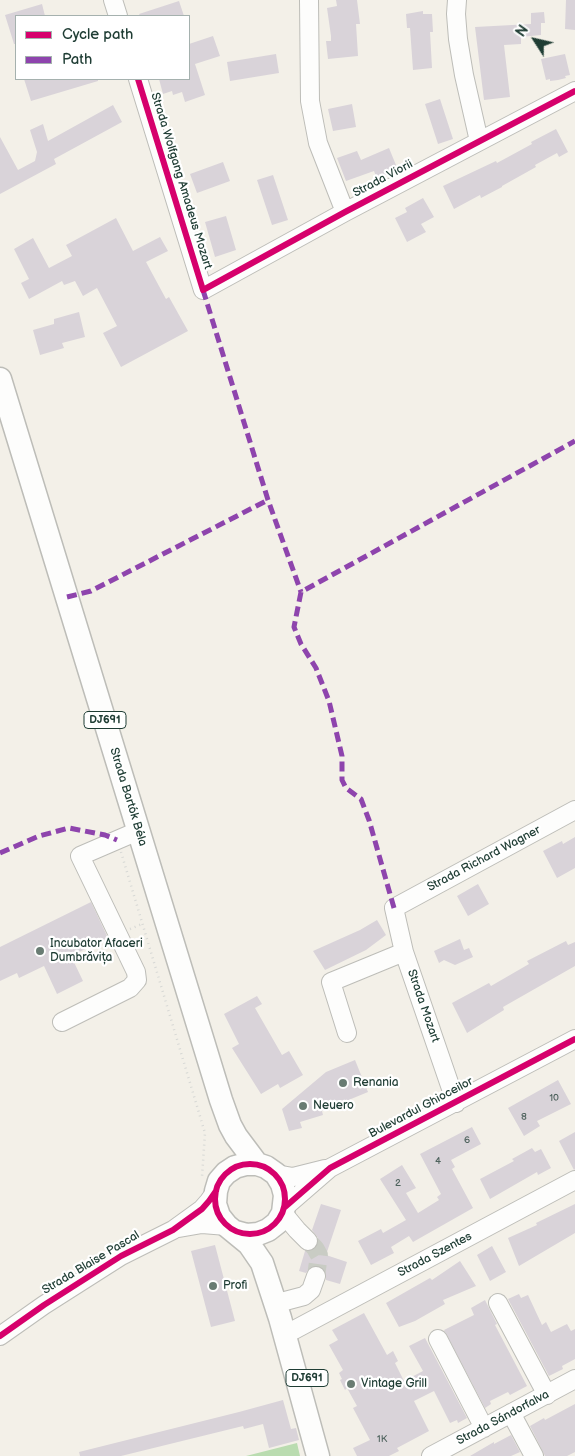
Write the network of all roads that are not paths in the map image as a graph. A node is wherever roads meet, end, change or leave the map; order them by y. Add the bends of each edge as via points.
1 (113, 0) edge
2 (309, 0) edge
3 (457, 0) edge
4 (118, 15) edge
5 (138, 80) edge
6 (575, 91) edge
7 (479, 141) junction
8 (345, 212) junction
9 (203, 290) joint
10 (0, 379) edge
11 (575, 810) edge
12 (138, 831) junction
13 (394, 908) joint
14 (404, 952) junction
15 (62, 1022) dead end
16 (347, 1033) dead end
17 (575, 1039) edge
18 (221, 1100) junction
19 (456, 1103) junction
20 (330, 1168) junction
21 (266, 1169) junction
22 (575, 1180) edge
23 (214, 1182) junction
24 (282, 1214) junction
25 (231, 1229) junction
26 (173, 1230) junction
27 (308, 1241) tunnel mouth
28 (316, 1276) tunnel mouth
29 (498, 1303) dead end
30 (286, 1316) junction
31 (0, 1336) edge
32 (438, 1339) dead end
33 (573, 1385) edge
34 (547, 1394) junction
35 (511, 1414) junction
36 (484, 1428) junction
37 (318, 1456) edge
38 (329, 1456) edge
39 (431, 1456) edge
40 (534, 1456) edge

1 - 4 street
2 - 8 street via 310,101 318,143
3 - 7 street via 458,39
5 - 9 street, Strada Wolfgang Amadeus Mozart
6 - 7 street, Strada Viorii
7 - 8 street, Strada Viorii
8 - 9 street, Strada Viorii
10 - 12 main road, Strada Bartók Béla / DJ691
11 - 13 street, Strada Richard Wagner
12 - 15 street via 80,856 136,972 136,980 130,988
12 - 18 main road, Strada Bartók Béla / DJ691
13 - 14 street, Strada Mozart
14 - 16 street via 331,982
14 - 19 street, Strada Mozart
17 - 19 street, Bulevardul Ghioceilor
18 - 21 main road, Strada Bartók Béla / DJ691 via 233,1130
18 - 23 main road, Strada Bartók Béla / DJ691 via 227,1148
19 - 20 street, Bulevardul Ghioceilor
20 - 21 street, Bulevardul Ghioceilor via 293,1177
20 - 24 street, Bulevardul Ghioceilor
21 - 23 main road via 240,1166
21 - 24 main road, DJ691 via 282,1184 286,1195
22 - 30 street, Strada Szentes
23 - 25 main road, DJ691 via 219,1216
23 - 26 street, Strada Blaise Pascal via 209,1201
24 - 25 main road via 268,1230 258,1234 247,1235
24 - 27 street
24 - 30 main road, DJ691 via 273,1237 272,1252
25 - 26 street, Strada Blaise Pascal via 202,1224
25 - 30 main road, DJ691 via 259,1257
26 - 31 street, Strada Blaise Pascal via 121,1256
28 - 30 street via 311,1290
29 - 34 street
30 - 37 main road, DJ691
30 - 38 main road, DJ691
32 - 36 street
33 - 34 street, Strada Sándorfalva
34 - 35 street, Strada Sándorfalva
35 - 36 street, Strada Sándorfalva
35 - 40 street
36 - 39 street, Strada Sándorfalva

